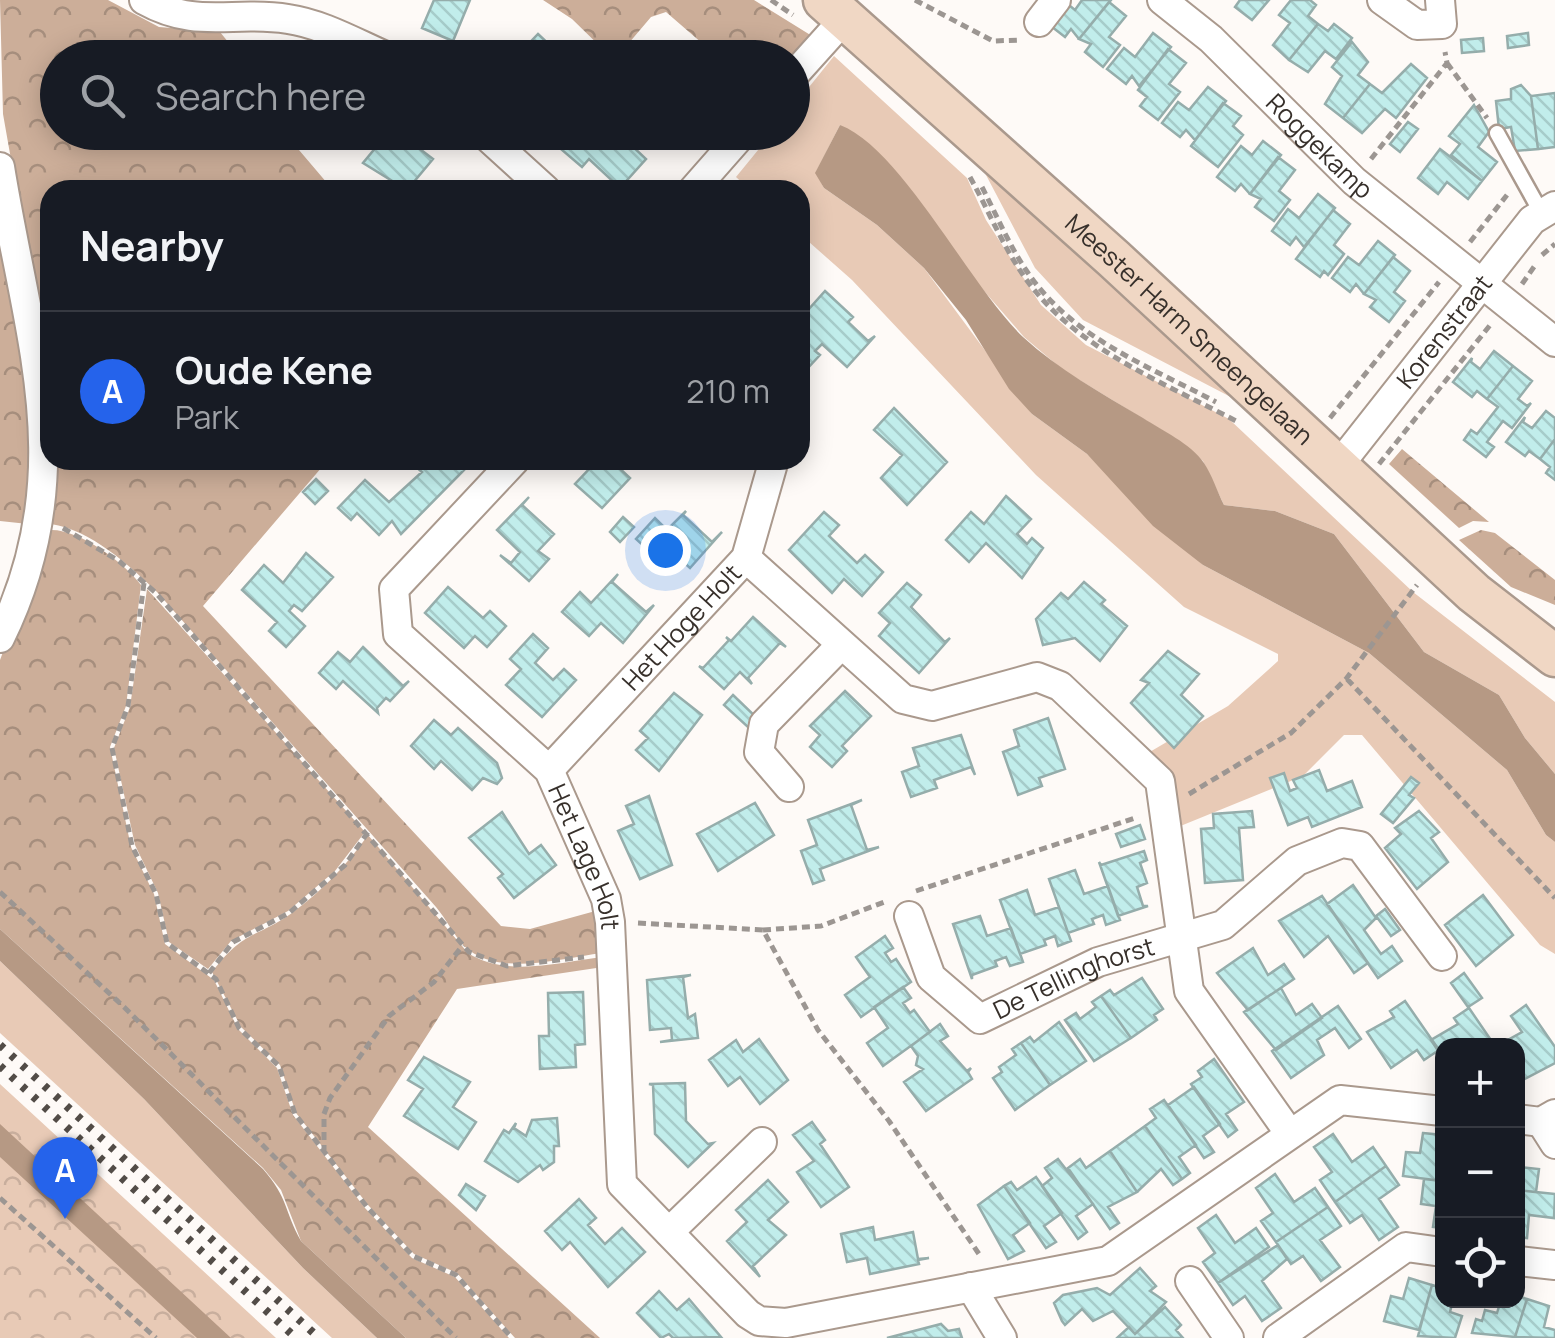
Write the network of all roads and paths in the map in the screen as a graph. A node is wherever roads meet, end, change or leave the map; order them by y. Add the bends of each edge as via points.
1 (144, 0) edge
2 (771, 0) edge
3 (915, 0) edge
4 (1162, 0) edge
5 (1382, 0) edge
6 (1048, 11) edge
7 (1441, 12) edge
8 (832, 19) edge
9 (347, 40) edge
10 (810, 51) edge
11 (1447, 62) junction
12 (1497, 132) joint
13 (502, 150) edge
14 (728, 150) edge
15 (0, 166) edge
16 (967, 171) dead end
17 (535, 180) edge
18 (702, 180) edge
19 (1354, 180) junction
20 (1525, 184) junction
21 (1549, 210) edge
22 (1555, 244) edge
23 (1454, 262) junction
24 (1482, 284) junction
25 (1507, 304) junction
26 (1555, 342) edge
27 (40, 388) edge
28 (1240, 423) dead end
29 (1326, 424) dead end
30 (1357, 467) junction
31 (46, 470) edge
32 (507, 470) edge
33 (771, 470) edge
34 (38, 526) junction
35 (746, 558) junction
36 (1406, 578) dead end
37 (144, 582) junction
38 (1405, 600) dead end
39 (1430, 600) dead end
40 (0, 638) edge
41 (840, 646) junction
42 (1555, 656) edge
43 (1346, 678) junction
44 (549, 770) junction
45 (789, 788) dead end
46 (1164, 808) junction
47 (368, 832) junction
48 (0, 892) edge
49 (1555, 898) edge
50 (909, 916) dead end
51 (610, 922) junction
52 (763, 930) junction
53 (1181, 939) junction
54 (463, 945) junction
55 (612, 954) junction
56 (1442, 956) dead end
57 (209, 973) junction
58 (1435, 1110) edge
59 (1290, 1134) junction
60 (762, 1142) dead end
61 (324, 1153) junction
62 (0, 1198) edge
63 (668, 1232) junction
64 (1435, 1251) edge
65 (1525, 1262) edge
66 (1555, 1265) edge
67 (1190, 1281) dead end
68 (984, 1285) junction
69 (156, 1338) edge
70 (456, 1338) edge
71 (512, 1338) edge
72 (1002, 1338) edge
73 (1229, 1338) edge
74 (1278, 1338) edge

1 - 9 street via 186,18 304,22
2 - 8 path
3 - 6 path via 993,42 1026,38
4 - 19 street, Roggekamp via 1211,39
5 - 7 street via 1416,25
7 - 11 path
8 - 10 street
8 - 30 street, Meester Harm Smeengelaan
11 - 12 path
11 - 19 path
12 - 20 lane
13 - 17 street
14 - 18 street
15 - 27 street
16 - 28 path via 1021,271 1049,307 1104,348
19 - 23 street, Roggekamp
20 - 21 lane
20 - 23 path via 1514,186
21 - 24 street, Korenstraat via 1532,220
22 - 25 path
23 - 24 street, Roggekamp
23 - 29 path
24 - 25 street, Roggekamp
24 - 30 street, Korenstraat
25 - 26 street, Roggekamp
25 - 30 path
30 - 42 street, Meester Harm Smeengelaan via 1460,580
31 - 34 street
32 - 44 street, Het Lage Holt via 394,589 398,634
33 - 35 street, Het Hoge Holt
34 - 37 path via 64,528
34 - 40 street
35 - 41 street, De Tellinghorst
35 - 44 street, Het Hoge Holt
36 - 39 path
37 - 47 path
37 - 57 path via 128,706 112,748 116,774 132,846 156,894 166,943
38 - 43 path
41 - 45 street via 764,724 759,752
41 - 46 street, De Tellinghorst via 903,699 932,706 1037,678 1060,686 1160,781
43 - 46 path via 1291,733
43 - 49 path
44 - 51 street, Het Lage Holt
46 - 52 path via 820,926
46 - 53 street, De Tellinghorst
47 - 54 path
47 - 57 path via 345,866 289,913 232,942
48 - 70 path
50 - 53 street, De Tellinghorst via 931,977 980,1018 1098,962
51 - 52 path
51 - 55 street, Het Lage Holt
52 - 68 path via 818,1030 889,1121
53 - 56 street, De Tellinghorst via 1223,924 1297,860 1342,843 1360,846
53 - 59 street, De Tellinghorst via 1188,991
54 - 55 path via 481,960 507,966
54 - 61 path via 434,982 389,1016 330,1098
55 - 63 street, Het Lage Holt via 622,1184
57 - 61 path via 240,1028 279,1066 295,1114
58 - 59 street, Het Lage Holt via 1340,1100
59 - 68 street, Het Lage Holt via 1108,1262
60 - 63 street
61 - 71 path via 404,1248 456,1275
62 - 69 path
63 - 68 street, Het Lage Holt via 736,1304 772,1324
64 - 74 street via 1406,1247
65 - 66 street
67 - 73 street
68 - 72 street

